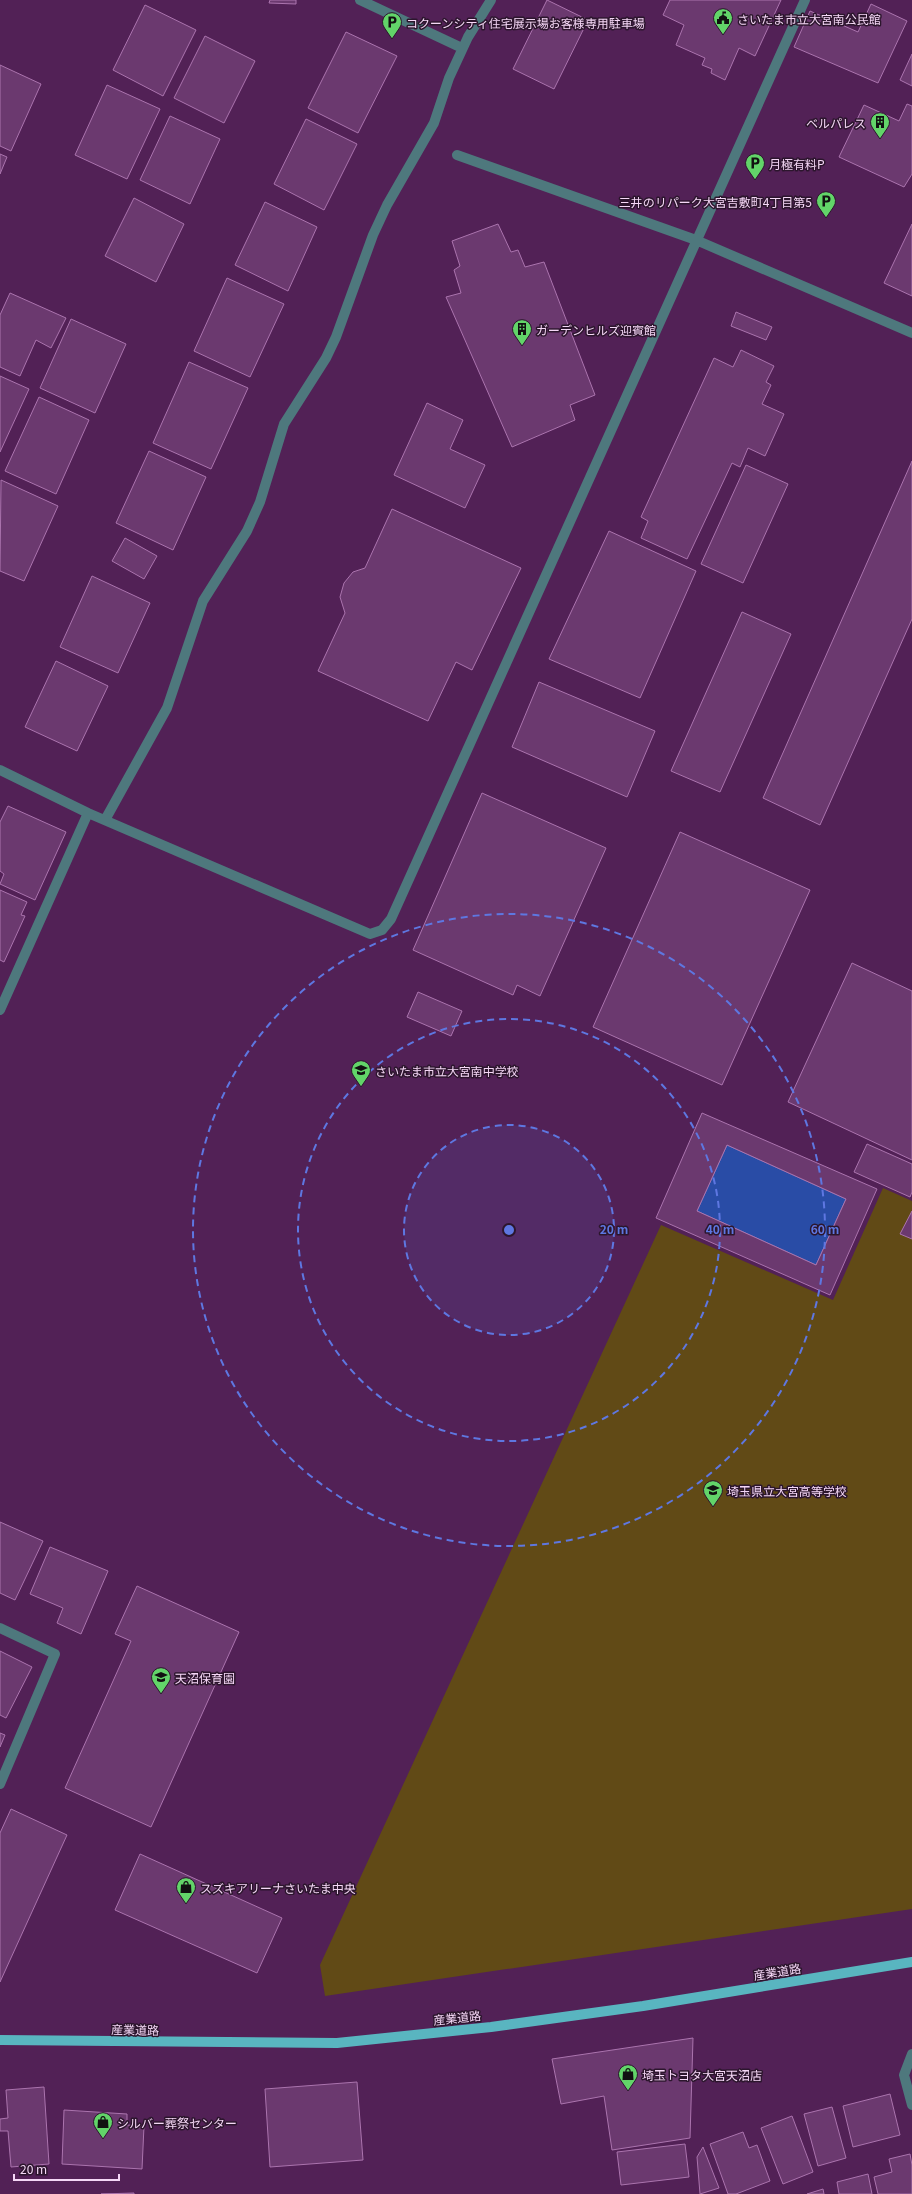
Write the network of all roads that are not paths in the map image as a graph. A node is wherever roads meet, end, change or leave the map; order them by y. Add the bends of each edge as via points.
1 (360, 0) edge
2 (805, 0) edge
3 (487, 3) edge
4 (462, 48) junction
5 (457, 155) dead end
6 (696, 240) junction
7 (912, 334) edge
8 (0, 770) edge
9 (88, 813) junction
10 (105, 820) junction
11 (0, 1010) edge
12 (0, 1628) edge
13 (0, 1784) edge
14 (912, 1962) edge
15 (0, 2040) edge
16 (912, 2054) edge
17 (912, 2105) edge

1 - 4 street
2 - 6 street
3 - 4 street
4 - 10 street via 434,123 376,228 336,337 326,358 284,424 260,502 247,531 203,602 167,708
5 - 6 street
6 - 7 street
6 - 10 street via 394,912 382,930 370,934
8 - 9 street
9 - 10 street
9 - 11 street
12 - 13 street via 55,1654
14 - 15 main road, 産業道路 via 643,2006 491,2027 337,2043
16 - 17 street via 904,2075

